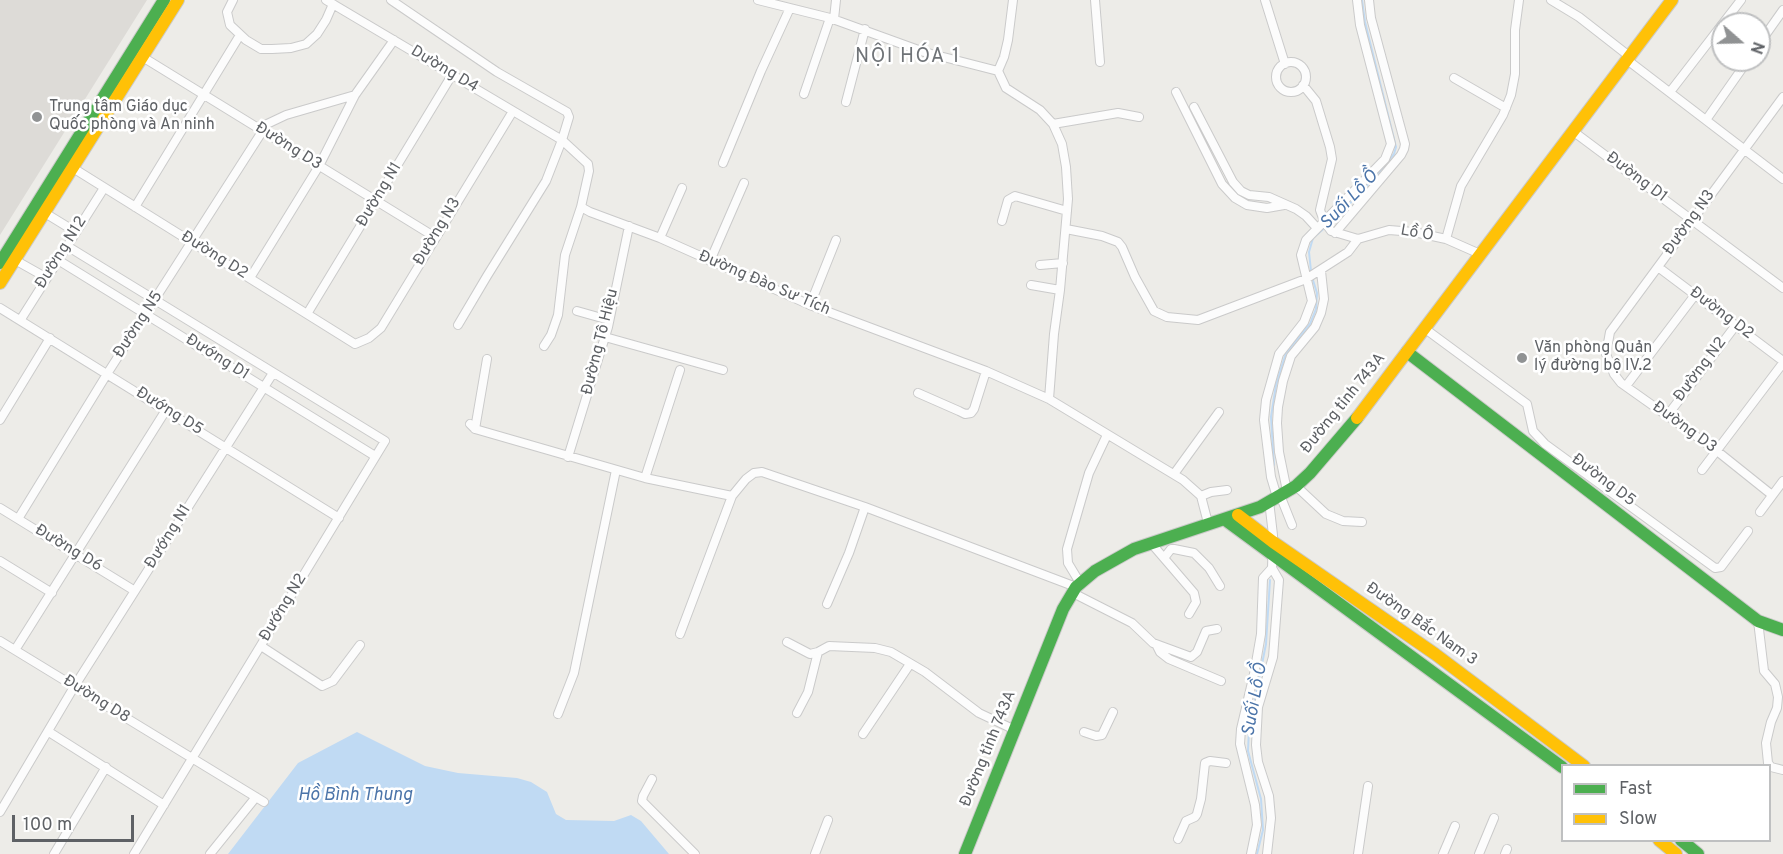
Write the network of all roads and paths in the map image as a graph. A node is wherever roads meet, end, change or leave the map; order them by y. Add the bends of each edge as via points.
1 (164, 0) edge
2 (178, 0) edge
3 (233, 0) edge
4 (391, 0) edge
5 (758, 0) edge
6 (836, 0) edge
7 (1014, 0) edge
8 (1095, 0) edge
9 (1265, 0) edge
10 (1357, 0) edge
11 (1369, 0) edge
12 (1519, 0) edge
13 (1551, 0) edge
14 (1672, 0) edge
15 (1741, 0) edge
16 (330, 2) edge
17 (795, 6) edge
18 (1783, 10) edge
19 (832, 19) junction
20 (1771, 27) edge
21 (865, 29) junction
22 (240, 35) junction
23 (394, 40) junction
24 (136, 53) junction
25 (1628, 57) junction
26 (1100, 62) dead end
27 (1285, 64) junction
28 (998, 70) junction
29 (1740, 72) edge
30 (452, 75) junction
31 (1454, 78) dead end
32 (1303, 85) junction
33 (1176, 92) dead end
34 (1670, 92) junction
35 (804, 94) dead end
36 (203, 95) junction
37 (355, 95) junction
38 (1783, 97) edge
39 (846, 102) dead end
40 (1194, 107) dead end
41 (1506, 108) junction
42 (513, 111) junction
43 (1139, 117) dead end
44 (1706, 120) junction
45 (1053, 124) junction
46 (262, 131) junction
47 (1574, 132) junction
48 (562, 140) junction
49 (1744, 149) junction
50 (723, 163) dead end
51 (68, 166) junction
52 (319, 166) junction
53 (1783, 179) edge
54 (744, 183) dead end
55 (104, 188) junction
56 (682, 188) dead end
57 (376, 202) junction
58 (1284, 205) junction
59 (135, 207) junction
60 (581, 207) junction
61 (1067, 211) junction
62 (45, 213) junction
63 (1692, 220) junction
64 (1002, 221) dead end
65 (629, 226) junction
66 (1329, 227) junction
67 (1317, 228) junction
68 (1066, 229) junction
69 (76, 232) junction
70 (435, 237) junction
71 (660, 238) junction
72 (1358, 239) junction
73 (1446, 239) junction
74 (836, 240) dead end
75 (192, 242) junction
76 (67, 246) junction
77 (1480, 254) junction
78 (15, 260) junction
79 (58, 261) junction
80 (710, 261) junction
81 (0, 263) edge
82 (1063, 263) junction
83 (1040, 265) dead end
84 (1658, 267) junction
85 (113, 274) junction
86 (1314, 275) junction
87 (47, 278) junction
88 (250, 278) junction
89 (0, 283) edge
90 (1031, 285) dead end
91 (1783, 288) edge
92 (104, 289) junction
93 (1060, 290) junction
94 (1695, 295) junction
95 (155, 300) junction
96 (810, 305) junction
97 (0, 308) edge
98 (577, 311) dead end
99 (307, 314) junction
100 (146, 315) junction
101 (21, 319) junction
102 (609, 320) junction
103 (195, 324) junction
104 (458, 325) dead end
105 (1736, 325) junction
106 (1424, 328) junction
107 (1304, 333) junction
108 (605, 337) junction
109 (50, 338) junction
110 (186, 339) junction
111 (226, 344) junction
112 (355, 344) joint
113 (544, 346) dead end
114 (1407, 352) junction
115 (1605, 354) joint
116 (218, 359) junction
117 (487, 359) dead end
118 (1783, 362) edge
119 (680, 370) dead end
120 (723, 370) dead end
121 (986, 371) junction
122 (273, 373) junction
123 (107, 374) junction
124 (1626, 386) junction
125 (263, 387) junction
126 (918, 393) dead end
127 (1049, 399) junction
128 (166, 410) junction
129 (1218, 412) dead end
130 (1667, 416) junction
131 (345, 417) junction
132 (0, 420) edge
133 (337, 432) junction
134 (1107, 435) junction
135 (385, 441) joint
136 (225, 447) junction
137 (1717, 451) junction
138 (375, 456) junction
139 (568, 457) junction
140 (616, 470) junction
141 (1702, 470) dead end
142 (1174, 474) junction
143 (645, 478) junction
144 (1783, 481) edge
145 (1227, 490) dead end
146 (1282, 494) junction
147 (1772, 495) junction
148 (732, 496) junction
149 (1201, 496) junction
150 (865, 507) junction
151 (0, 508) edge
152 (1760, 512) dead end
153 (1238, 514) junction
154 (339, 518) junction
155 (18, 519) junction
156 (1224, 519) junction
157 (1362, 522) dead end
158 (1208, 523) junction
159 (1292, 525) dead end
160 (1748, 531) dead end
161 (1273, 542) junction
162 (1151, 543) junction
163 (76, 555) junction
164 (1164, 558) junction
165 (0, 561) edge
166 (1273, 562) junction
167 (1220, 586) dead end
168 (1077, 587) junction
169 (135, 591) junction
170 (52, 593) junction
171 (827, 604) dead end
172 (1190, 614) dead end
173 (1758, 621) junction
174 (1217, 629) dead end
175 (1783, 630) edge
176 (680, 634) dead end
177 (0, 641) edge
178 (787, 642) dead end
179 (360, 645) dead end
180 (1157, 645) junction
181 (261, 646) junction
182 (15, 650) junction
183 (818, 652) junction
184 (1191, 657) junction
185 (910, 664) junction
186 (1190, 668) junction
187 (1221, 681) dead end
188 (74, 687) junction
189 (1113, 712) dead end
190 (797, 713) dead end
191 (558, 714) dead end
192 (1015, 730) junction
193 (49, 732) junction
194 (1084, 732) dead end
195 (862, 734) dead end
196 (192, 759) junction
197 (1226, 763) dead end
198 (1583, 764) edge
199 (1769, 764) edge
200 (1561, 766) edge
201 (106, 767) junction
202 (652, 779) dead end
203 (1368, 786) dead end
204 (256, 797) junction
205 (264, 802) dead end
206 (164, 805) junction
207 (0, 812) edge
208 (1494, 818) dead end
209 (828, 820) dead end
210 (1455, 826) dead end
211 (1178, 839) dead end
212 (1661, 842) edge
213 (1683, 842) edge
214 (54, 854) edge
215 (134, 854) edge
216 (210, 854) edge
217 (695, 854) edge
218 (815, 854) edge
219 (965, 854) edge
220 (1251, 854) edge
221 (1267, 854) edge
222 (1358, 854) edge
223 (1443, 854) edge
224 (1479, 854) edge
225 (1676, 854) edge
226 (1698, 854) edge

1 - 24 main road
2 - 24 main road
3 - 22 street via 227,12 230,25
4 - 48 street via 497,72 567,112
5 - 17 street
6 - 19 street
7 - 28 street via 1008,40
8 - 26 street
9 - 27 street
10 - 66 street via 1391,144 1385,159
11 - 66 street via 1405,144 1401,156
12 - 41 street via 1515,74
13 - 25 street
14 - 25 main road, Đường tỉnh 743A
15 - 34 street
16 - 22 street via 326,20 306,44 261,49
16 - 23 street, Dường D4
17 - 19 street
17 - 50 street via 761,71
18 - 20 street
19 - 21 street
19 - 35 street
21 - 28 street via 924,52
21 - 39 street
22 - 36 street
23 - 30 street, Dường D4
23 - 37 street
24 - 36 street, Đường D3
24 - 51 main road
25 - 34 street
25 - 47 main road, Đường tỉnh 743A
27 - 32 street via 1301,66 1306,74
27 - 32 street via 1277,72 1280,86 1293,91
28 - 45 street via 1006,88 1040,110
29 - 44 street
30 - 42 street, Dường D4
30 - 57 street, Đường N1
31 - 41 street
32 - 66 street via 1316,100 1330,147 1332,159 1320,210
33 - 58 street via 1222,184 1235,198 1247,205 1267,208
34 - 44 street
36 - 46 street, Đường D3
36 - 59 street
37 - 46 street via 274,120
37 - 52 street
38 - 49 street, Đường N3
40 - 58 street via 1241,191
41 - 73 street via 1461,186
42 - 48 street, Dường D4
42 - 70 street, Đường N3
43 - 45 street via 1119,113
44 - 49 street
45 - 61 street via 1066,167
46 - 52 street, Đường D3
46 - 75 street, Đường N5
47 - 63 street, Đường D1
47 - 77 main road, Đường tỉnh 743A
48 - 60 street via 588,164
48 - 104 street via 546,181
49 - 53 street
49 - 63 street, Đường N3
51 - 55 street, Đường D2
51 - 62 main road
51 - 81 main road
52 - 57 street, Đường D3
52 - 88 street
54 - 80 street
55 - 59 street, Đường D2
55 - 69 street, Đường N12
56 - 71 street
57 - 70 street, Đường D3
57 - 99 street, Đường N1
58 - 67 street via 1296,209
59 - 75 street, Đường D2
60 - 65 street, Đường Đào Sư Tích
60 - 113 street via 565,255 558,315
61 - 64 street via 1015,196 1008,200
61 - 68 street
62 - 69 street
62 - 78 main road
63 - 84 street, Đường N3
63 - 91 street, Đường D1
65 - 71 street, Đường Đào Sư Tích
65 - 102 street, Đường Tô Hiệu
66 - 67 street
66 - 72 street
67 - 86 street via 1306,240 1301,255
68 - 82 street
68 - 86 street via 1118,242 1154,311 1167,317 1205,318
69 - 76 street, Đường N12
70 - 112 street, Đường N3 via 381,328
71 - 80 street, Đường Đào Sư Tích
72 - 73 street, Lồ Ô via 1399,230
72 - 86 street via 1348,252
73 - 77 street, Lồ Ô
74 - 96 street
75 - 88 street, Đường D2
75 - 95 street, Đường N5
76 - 79 street, Đường N12
76 - 85 street, Đướng D1
77 - 106 main road, Đường tỉnh 743A
78 - 87 street
78 - 89 main road
79 - 87 street, Đường N12
79 - 92 street, Đướng D1
80 - 96 street, Đường Đào Sư Tích
82 - 83 street
82 - 93 street
84 - 94 street, Đường D2
84 - 115 street, Đường N3 via 1610,332
85 - 92 street
85 - 95 street, Đướng D1
86 - 107 street
86 - 107 street via 1324,299 1315,327
87 - 101 street, Đường N12
88 - 99 street, Đường D2
90 - 93 street
92 - 100 street, Đướng D1
93 - 127 street
94 - 105 street, Đường D2
94 - 124 street
95 - 100 street, Đường N5
95 - 103 street, Đướng D1
96 - 121 street, Đường Đào Sư Tích
97 - 101 street, Đướng D5
98 - 102 street
99 - 112 street, Đường D2
100 - 110 street, Đướng D1
100 - 123 street, Đường N5
101 - 109 street, Đướng D5
102 - 108 street, Đường Tô Hiệu
103 - 110 street
103 - 111 street, Đướng D1
105 - 118 street, Đường D2
105 - 130 street, Đường N2
106 - 114 main road, Đường tỉnh 743A
106 - 160 street via 1527,404 1533,431 1545,444 1715,568 1721,567
107 - 146 street via 1291,356 1278,407
107 - 146 street via 1287,341 1279,354 1266,400 1264,420 1271,477
108 - 120 street
108 - 139 street, Đường Tô Hiệu
109 - 123 street, Đướng D5
109 - 132 street
110 - 116 street, Đướng D1
111 - 116 street
111 - 122 street, Đướng D1
114 - 146 main road, Đường tỉnh 743A via 1350,428 1310,473
114 - 173 main road, Đường D5
115 - 124 street, Đường D3 via 1614,374
116 - 125 street, Đướng D1
117 - 139 street via 472,426
118 - 137 street
119 - 143 street
121 - 126 street via 971,413 965,414
121 - 127 street, Đường Đào Sư Tích
122 - 125 street
122 - 131 street, Đướng D1
123 - 128 street, Đướng D5
123 - 155 street, Đường N5
124 - 130 street, Đường D3
125 - 133 street, Đướng D1
125 - 136 street, Đướng N1
127 - 134 street, Đường Đào Sư Tích
128 - 136 street, Đướng D5
128 - 163 street
129 - 142 street
130 - 137 street, Đường D3
131 - 133 street
131 - 135 street, Đướng D1
133 - 138 street, Đướng D1
134 - 142 street, Đường Đào Sư Tích
134 - 168 street via 1089,473 1067,549
135 - 138 street, Đướng N2
136 - 154 street, Đướng D5
136 - 169 street, Đướng N1
137 - 141 street
137 - 147 street, Đường D3
138 - 154 street, Đướng N2
139 - 140 street
140 - 143 street
140 - 191 street via 574,673
142 - 149 street, Đường Đào Sư Tích
143 - 148 street
144 - 147 street
145 - 149 street
146 - 153 main road, Đường tỉnh 743A
146 - 157 street via 1343,521
146 - 159 street
146 - 161 street
147 - 152 street
148 - 150 street via 746,479 762,471
148 - 176 street
149 - 158 street
150 - 168 street
150 - 171 street
151 - 155 street, Đường D6
153 - 156 main road, Đường tỉnh 743A
153 - 161 main road, Đường Bắc Nam 3
154 - 181 street, Đướng N2
155 - 163 street, Đường D6
156 - 158 main road, Đường tỉnh 743A
156 - 166 main road, Đường Bắc Nam 3
158 - 162 main road, Đường tỉnh 743A
161 - 166 street
161 - 198 main road, Đường Bắc Nam 3 via 1435,654
162 - 164 street
162 - 168 main road, Đường tỉnh 743A via 1113,560
163 - 169 street, Đường D6
163 - 170 street
164 - 167 street via 1174,549 1194,554
164 - 172 street via 1196,598
165 - 170 street
166 - 200 main road, Đường Bắc Nam 3
166 - 220 street via 1263,578 1261,634 1241,729 1240,744 1257,825
166 - 221 street via 1279,580 1273,657 1256,725 1258,762 1269,796 1271,818
168 - 180 street via 1132,623
168 - 192 main road, Đường tỉnh 743A via 1063,609
169 - 188 street, Đướng N1
170 - 182 street
173 - 175 main road, Đường D5
173 - 199 street via 1764,671 1775,684 1778,697 1766,743
174 - 184 street via 1204,634
177 - 182 street, Đường D8
178 - 183 street via 805,652
179 - 181 street via 333,681 322,686
180 - 184 street
180 - 186 street via 1169,659
181 - 196 street, Đướng N2
182 - 188 street, Đường D8
183 - 185 street via 829,646 875,648 891,652
183 - 190 street via 807,697
184 - 186 street
185 - 192 street via 979,712
185 - 195 street
186 - 187 street
188 - 193 street, Đướng N1
188 - 196 street, Đường D8
189 - 194 street via 1102,735
192 - 219 main road, Đường tỉnh 743A
193 - 201 street
193 - 207 street, Đướng N1
196 - 204 street, Đường D8
196 - 206 street, Đướng N2
197 - 211 street via 1205,763 1197,814 1186,821
201 - 206 street
201 - 214 street
202 - 217 street via 642,801
203 - 222 street
204 - 205 street, Đường D8
204 - 216 street
206 - 215 street, Đướng N2
208 - 224 street
209 - 218 street
210 - 223 street
212 - 225 main road
213 - 226 main road

